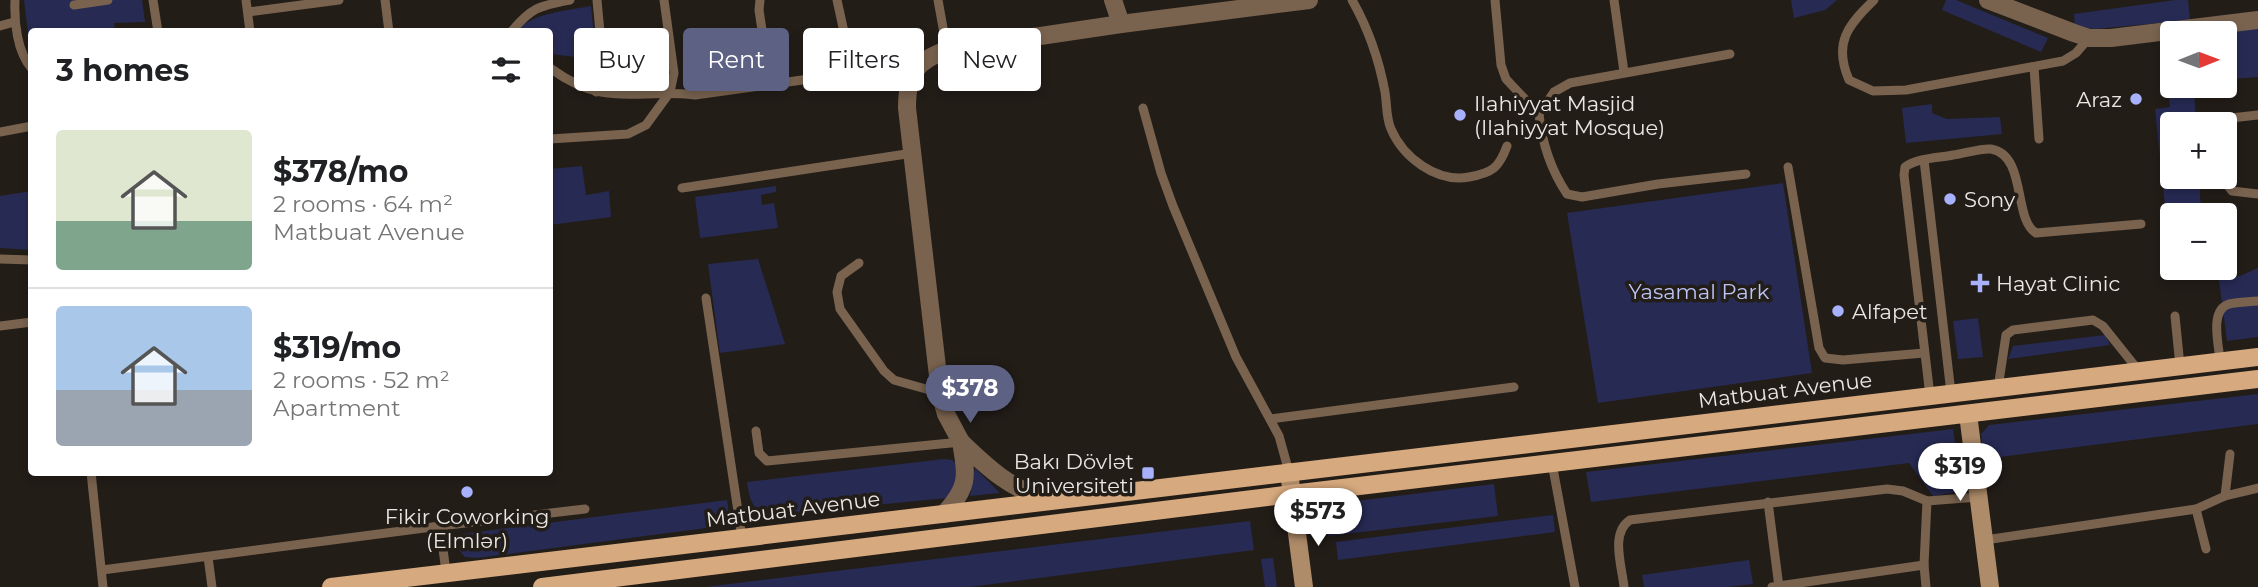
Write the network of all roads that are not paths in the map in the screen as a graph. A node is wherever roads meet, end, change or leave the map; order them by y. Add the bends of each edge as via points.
1 (15, 0) edge
2 (108, 0) edge
3 (153, 0) edge
4 (246, 0) edge
5 (340, 0) edge
6 (385, 0) edge
7 (570, 0) edge
8 (597, 0) edge
9 (664, 0) edge
10 (760, 0) edge
11 (838, 0) edge
12 (938, 0) edge
13 (1113, 0) edge
14 (1309, 0) edge
15 (1352, 0) edge
16 (1495, 0) edge
17 (1614, 0) edge
18 (1874, 0) edge
19 (1988, 0) edge
20 (74, 5) dead end
21 (247, 12) junction
22 (2258, 20) edge
23 (14, 22) junction
24 (1121, 24) junction
25 (0, 26) edge
26 (157, 28) edge
27 (249, 28) edge
28 (388, 28) edge
29 (514, 28) edge
30 (762, 28) edge
31 (844, 28) edge
32 (943, 28) edge
33 (1041, 36) edge
34 (2089, 38) junction
35 (1730, 54) dead end
36 (28, 65) edge
37 (2034, 67) junction
38 (553, 70) edge
39 (1624, 72) junction
40 (722, 91) edge
41 (907, 91) edge
42 (596, 92) junction
43 (670, 92) junction
44 (1143, 108) dead end
45 (1539, 114) junction
46 (2258, 115) edge
47 (2237, 117) edge
48 (28, 127) edge
49 (0, 132) edge
50 (553, 139) edge
51 (2039, 139) dead end
52 (1507, 146) dead end
53 (913, 153) junction
54 (1924, 160) junction
55 (1788, 167) dead end
56 (1746, 174) dead end
57 (682, 188) dead end
58 (2230, 189) edge
59 (2258, 194) edge
60 (2141, 223) dead end
61 (0, 259) edge
62 (28, 260) edge
63 (859, 263) dead end
64 (706, 298) dead end
65 (2258, 302) edge
66 (2175, 316) dead end
67 (28, 323) edge
68 (0, 326) edge
69 (1924, 354) junction
70 (2258, 357) edge
71 (2220, 361) junction
72 (2180, 366) junction
73 (2139, 371) junction
74 (2258, 379) edge
75 (1514, 387) dead end
76 (1998, 388) junction
77 (940, 393) junction
78 (1951, 393) junction
79 (1930, 396) junction
80 (1968, 414) junction
81 (1270, 419) junction
82 (756, 430) dead end
83 (961, 442) junction
84 (2230, 454) dead end
85 (1552, 463) junction
86 (1289, 472) junction
87 (92, 476) edge
88 (2258, 488) edge
89 (1292, 494) junction
90 (2225, 496) junction
91 (1978, 497) junction
92 (1047, 501) junction
93 (1927, 501) junction
94 (1768, 502) junction
95 (585, 509) dead end
96 (2196, 509) junction
97 (944, 514) junction
98 (440, 526) junction
99 (742, 538) junction
100 (1984, 540) junction
101 (2206, 549) dead end
102 (208, 557) junction
103 (1924, 565) junction
104 (102, 570) junction
105 (446, 572) junction
106 (103, 587) edge
107 (212, 587) edge
108 (331, 587) edge
109 (542, 587) edge
110 (1304, 587) edge
111 (1575, 587) edge
112 (1624, 587) edge
113 (1777, 587) edge
114 (1926, 587) edge
115 (1990, 587) edge

1 - 23 lane
2 - 20 lane
3 - 26 lane
4 - 21 lane
5 - 21 lane
6 - 28 lane
7 - 29 lane via 527,13
8 - 42 lane via 603,65
9 - 43 lane via 674,73
10 - 30 lane
11 - 31 lane
12 - 32 lane
13 - 24 street
14 - 24 street
15 - 52 lane via 1370,38 1390,127 1401,148 1423,167 1465,178 1501,164
16 - 45 lane via 1506,79
17 - 39 lane
18 - 37 lane via 1854,20 1844,40 1842,63 1849,80 1873,91 1906,90
19 - 34 street
21 - 27 lane
22 - 34 street
23 - 25 lane
23 - 36 lane
24 - 33 street
34 - 37 lane via 2063,61
35 - 39 lane
37 - 51 lane
38 - 42 lane via 570,83
39 - 45 lane via 1570,83 1554,92
40 - 43 lane
41 - 53 street
42 - 43 lane
43 - 50 lane via 646,125 628,134
44 - 81 lane via 1184,231 1236,357
45 - 56 lane via 1542,138 1567,194 1582,197
46 - 47 lane
48 - 49 lane
53 - 57 lane
53 - 77 street
54 - 60 lane via 1992,149 2003,156 2017,181 2027,226 2036,233
54 - 69 lane via 1910,163 1904,175
54 - 78 lane
55 - 69 lane via 1819,348 1825,358
58 - 59 lane
61 - 62 lane
63 - 77 lane via 841,276 837,292 840,309 894,380
64 - 99 lane
65 - 71 lane via 2220,309
66 - 72 lane
67 - 68 lane
69 - 79 lane
70 - 71 main road, Matbuat Avenue
71 - 72 main road, Matbuat Avenue
72 - 73 main road, Matbuat Avenue
73 - 76 main road, Matbuat Avenue
73 - 76 lane via 2103,326 2094,320 2080,321 2013,330 2006,335
74 - 80 main road
75 - 81 lane
76 - 78 main road, Matbuat Avenue
77 - 83 street
78 - 79 main road, Matbuat Avenue
79 - 86 main road, Matbuat Avenue
80 - 85 main road
80 - 91 street
81 - 86 lane
82 - 83 lane via 760,453 767,461
83 - 92 street via 1008,484
83 - 97 street via 964,485 960,497
84 - 90 lane
85 - 89 main road
85 - 111 lane
86 - 89 street
86 - 92 main road, Matbuat Avenue
87 - 104 lane
88 - 90 lane
89 - 109 main road
89 - 110 street
90 - 96 lane
91 - 93 lane
91 - 100 street
92 - 97 main road, Matbuat Avenue
93 - 94 lane via 1887,489
93 - 103 lane
94 - 112 lane via 1630,520 1618,535
94 - 113 lane
95 - 98 lane
96 - 100 lane
96 - 101 lane
97 - 99 main road, Matbuat Avenue
98 - 102 lane
98 - 105 lane
99 - 105 main road, Matbuat Avenue
100 - 115 street
102 - 104 lane
102 - 107 lane
103 - 113 lane
103 - 114 lane
104 - 106 lane
105 - 108 main road, Matbuat Avenue

